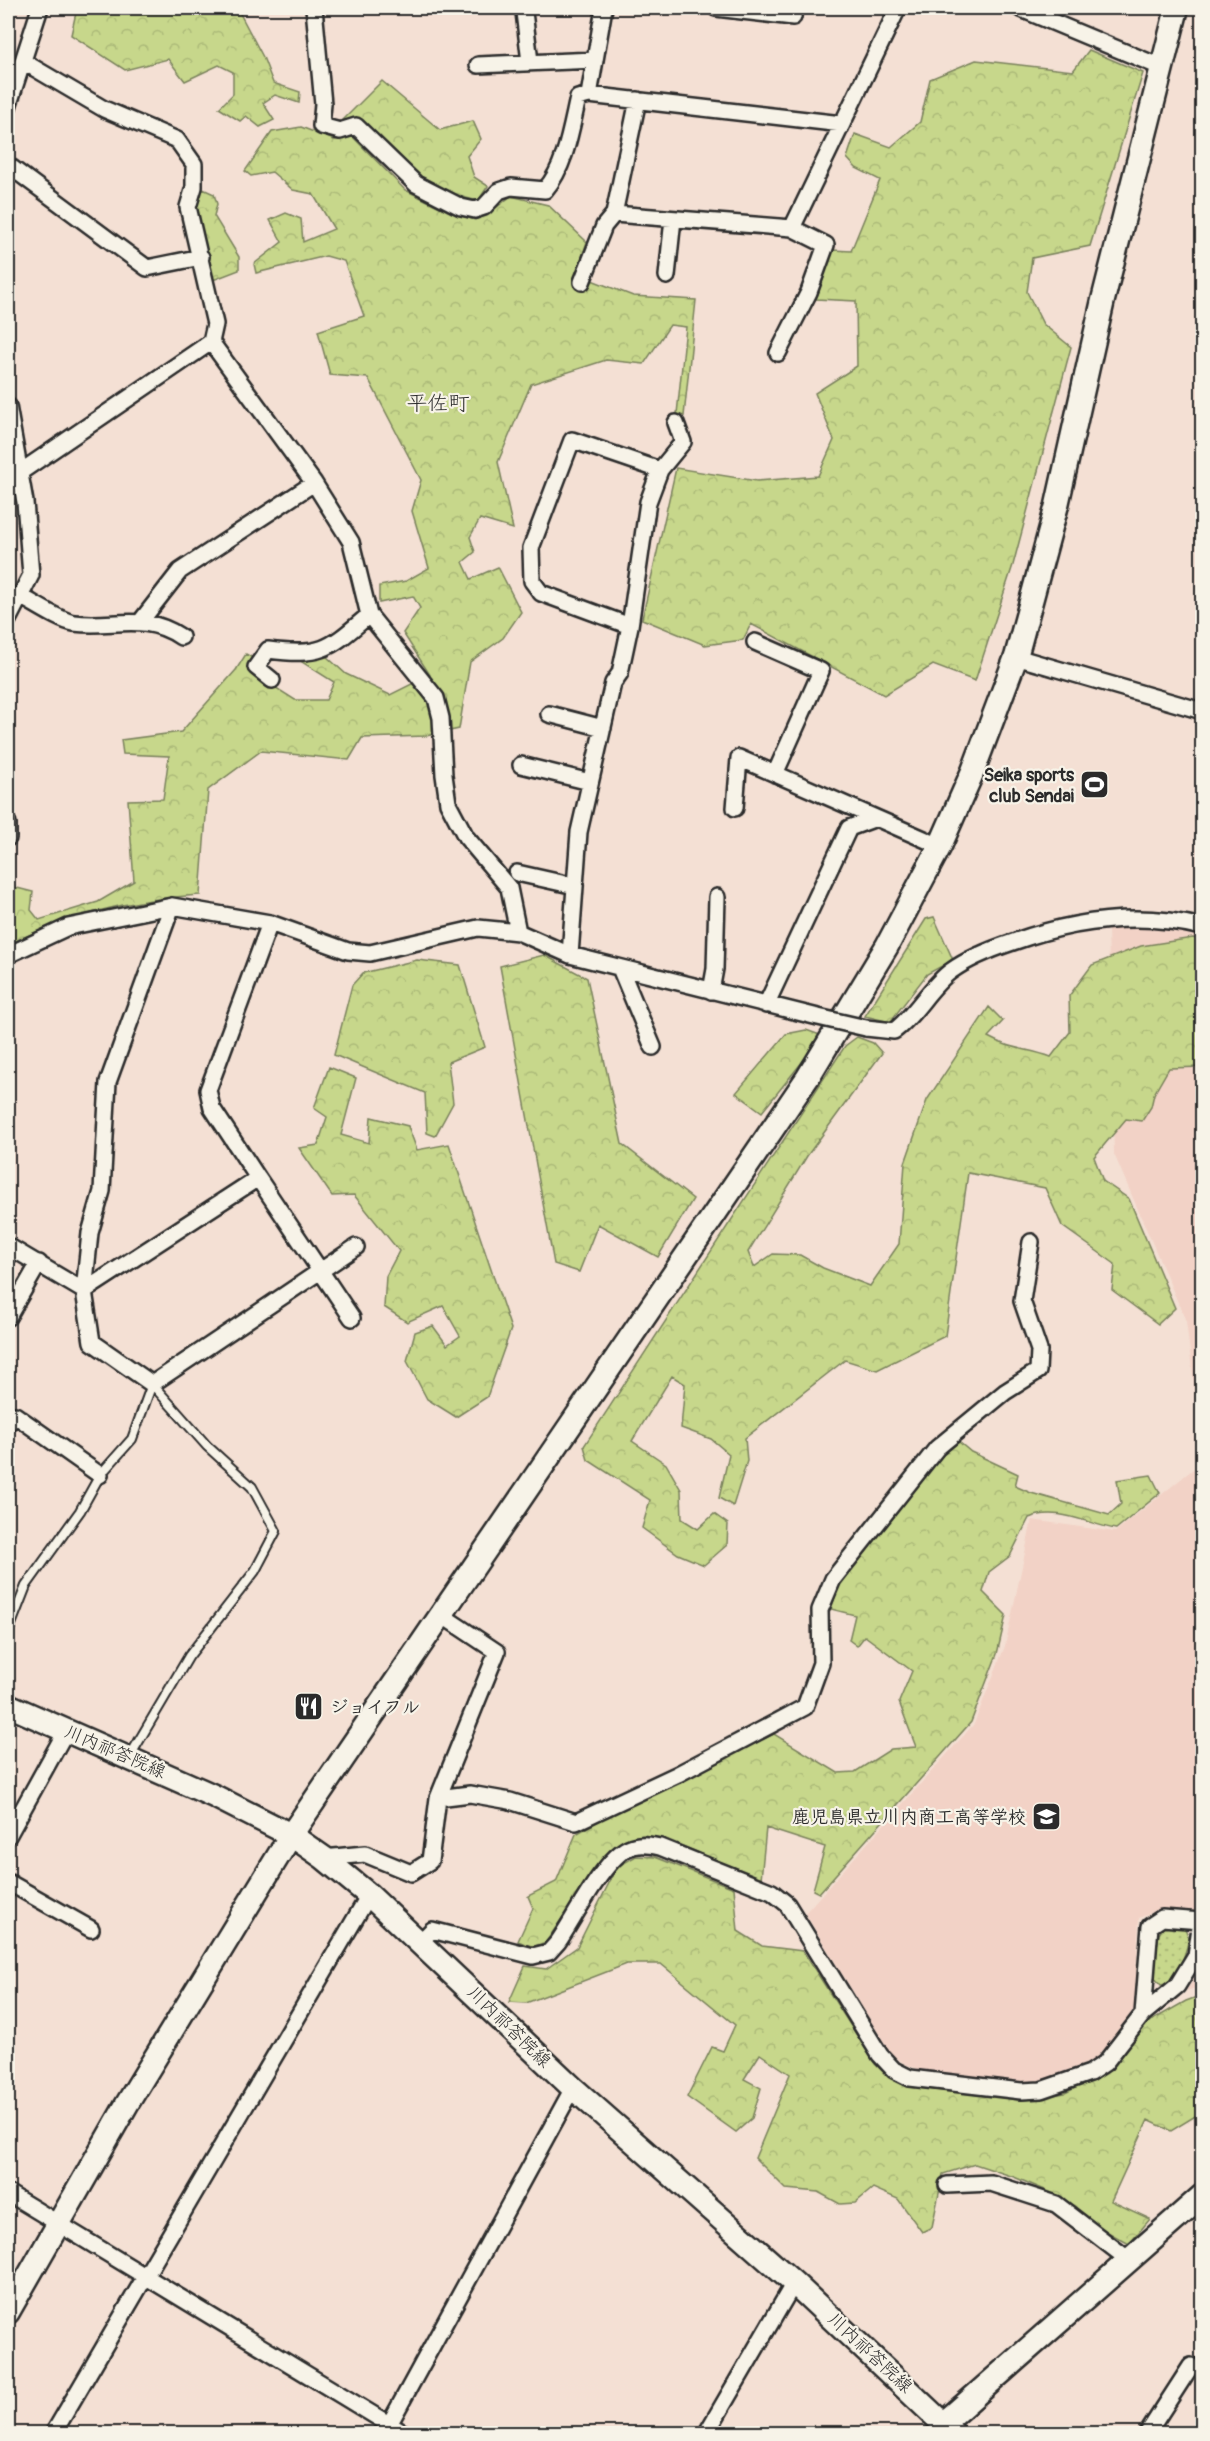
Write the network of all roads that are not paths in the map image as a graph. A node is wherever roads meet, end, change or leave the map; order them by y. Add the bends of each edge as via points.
1 (40, 8) edge
2 (314, 8) edge
3 (604, 8) edge
4 (716, 8) edge
5 (794, 8) edge
6 (898, 8) edge
7 (1018, 8) edge
8 (1177, 8) edge
9 (1037, 11) edge
10 (524, 12) dead end
11 (595, 60) junction
12 (24, 62) junction
13 (530, 62) junction
14 (478, 65) dead end
15 (1162, 68) junction
16 (590, 95) junction
17 (638, 100) junction
18 (8, 107) edge
19 (842, 124) junction
20 (8, 165) edge
21 (614, 214) junction
22 (673, 219) junction
23 (792, 228) junction
24 (201, 256) junction
25 (667, 276) dead end
26 (582, 282) dead end
27 (211, 342) junction
28 (778, 353) dead end
29 (8, 406) edge
30 (676, 423) dead end
31 (660, 470) junction
32 (19, 473) junction
33 (314, 483) junction
34 (20, 596) junction
35 (369, 615) junction
36 (8, 620) edge
37 (141, 621) junction
38 (630, 626) junction
39 (182, 637) dead end
40 (755, 642) dead end
41 (1016, 657) junction
42 (272, 680) dead end
43 (1203, 711) edge
44 (549, 714) dead end
45 (603, 728) junction
46 (521, 765) dead end
47 (775, 774) junction
48 (590, 782) junction
49 (735, 808) dead end
50 (876, 818) junction
51 (8, 823) edge
52 (8, 838) edge
53 (940, 846) junction
54 (517, 873) dead end
55 (575, 886) junction
56 (717, 897) dead end
57 (172, 906) junction
58 (270, 923) junction
59 (1203, 927) edge
60 (518, 932) junction
61 (8, 955) edge
62 (570, 955) junction
63 (620, 968) junction
64 (711, 991) junction
65 (766, 1005) junction
66 (652, 1047) dead end
67 (258, 1178) junction
68 (1031, 1242) dead end
69 (8, 1246) edge
70 (356, 1247) dead end
71 (39, 1263) junction
72 (320, 1270) junction
73 (84, 1291) junction
74 (8, 1317) edge
75 (352, 1318) dead end
76 (152, 1384) junction
77 (8, 1424) edge
78 (100, 1474) junction
79 (440, 1614) junction
80 (8, 1632) edge
81 (8, 1705) edge
82 (66, 1731) junction
83 (129, 1757) junction
84 (438, 1798) junction
85 (291, 1835) junction
86 (8, 1836) edge
87 (324, 1858) junction
88 (8, 1882) edge
89 (369, 1895) junction
90 (91, 1929) dead end
91 (420, 1942) junction
92 (1143, 2014) junction
93 (573, 2088) junction
94 (947, 2185) dead end
95 (8, 2193) edge
96 (1203, 2196) edge
97 (59, 2224) junction
98 (1130, 2260) junction
99 (145, 2276) junction
100 (794, 2283) junction
101 (8, 2312) edge
102 (1191, 2366) dead end
103 (386, 2428) edge
104 (950, 2428) edge
105 (53, 2433) edge
106 (405, 2433) edge
107 (706, 2433) edge
108 (1147, 2433) edge

1 - 12 street
2 - 16 street via 323,104 321,126 340,131 356,126 416,184 461,207 484,207 499,191 511,187 545,190 553,181 570,135 578,99
3 - 11 street
4 - 5 street via 793,17
6 - 19 street
7 - 9 street
8 - 15 street
9 - 15 street
10 - 13 street
11 - 13 street
11 - 16 street
12 - 18 street
12 - 24 street via 104,109 177,140 194,164 194,187 188,207
13 - 14 street
15 - 41 street via 1103,300 1057,505
16 - 17 street
17 - 19 street
17 - 21 street
19 - 23 street
20 - 24 street via 147,268
21 - 22 street
21 - 26 street via 604,226
22 - 23 street
22 - 25 street
23 - 28 street via 826,245 809,292
24 - 27 street via 215,324
27 - 32 street
27 - 33 street
29 - 32 street
30 - 31 street via 683,442
31 - 38 street via 648,502
31 - 38 street via 572,440 531,548 532,581 541,593
32 - 34 street via 31,575
33 - 35 street via 351,542
33 - 37 street via 180,571
34 - 36 street
34 - 37 street via 72,623
35 - 42 street via 331,648 303,654 268,650 256,667
35 - 60 street via 436,698 448,802 466,837 509,888
37 - 39 street via 170,629
38 - 45 street
40 - 47 street via 821,671
41 - 43 street
41 - 53 street
44 - 45 street
45 - 48 street
46 - 48 street
47 - 49 street via 739,758
47 - 50 street
48 - 55 street via 579,831
50 - 53 street
50 - 65 street via 849,828
51 - 52 street
53 - 79 street via 887,946 808,1077
54 - 55 street
55 - 62 street
56 - 64 street
57 - 58 street
57 - 61 street via 68,927
57 - 73 street via 108,1082 102,1191 90,1233
58 - 60 street via 348,951 370,953 478,928
58 - 67 street via 208,1090 212,1108
59 - 65 street, bridge via 1179,921 1123,918 1047,930 992,949 950,971 894,1031
60 - 62 street
62 - 63 street
63 - 64 street
63 - 66 street
64 - 65 street
67 - 72 street
67 - 73 street
68 - 84 street via 1022,1302 1039,1350 1038,1371 1005,1392 937,1448 833,1579 820,1610 821,1663 806,1707 576,1822 510,1801 470,1794
69 - 71 street
70 - 72 street
71 - 73 street
71 - 74 street
72 - 75 street
72 - 76 street
73 - 76 street via 92,1342
76 - 78 lane via 132,1439
76 - 83 lane via 207,1446 252,1487 276,1532 255,1571 189,1656
77 - 78 street via 15,1415
78 - 80 lane via 80,1511 26,1586
79 - 84 street via 497,1652
79 - 85 street
81 - 82 street, 川内祁答院線
82 - 83 street, 川内祁答院線
82 - 86 street
83 - 85 street, 川内祁答院線
84 - 87 street via 430,1861 411,1873 365,1854
85 - 87 street, 川内祁答院線
85 - 97 street via 127,2104
87 - 89 street, 川内祁答院線
88 - 90 street
89 - 91 street, 川内祁答院線
89 - 99 street
91 - 92 street via 432,1930 533,1956 549,1952 610,1861 628,1848 644,1844 772,1892 787,1904 880,2055 894,2070 910,2078 1041,2090 1090,2073 1105,2063
91 - 93 street, 川内祁答院線
92 - 92 street via 1150,1926 1162,1917 1201,1921 1196,1955 1186,1974
93 - 100 street, 川内祁答院線
93 - 103 street
94 - 98 street via 991,2183 1056,2204
95 - 97 street
96 - 98 street
97 - 99 street
97 - 101 street
98 - 104 street
99 - 103 street
99 - 105 street
100 - 104 street, 川内祁答院線
100 - 107 street
102 - 108 street
103 - 106 street

